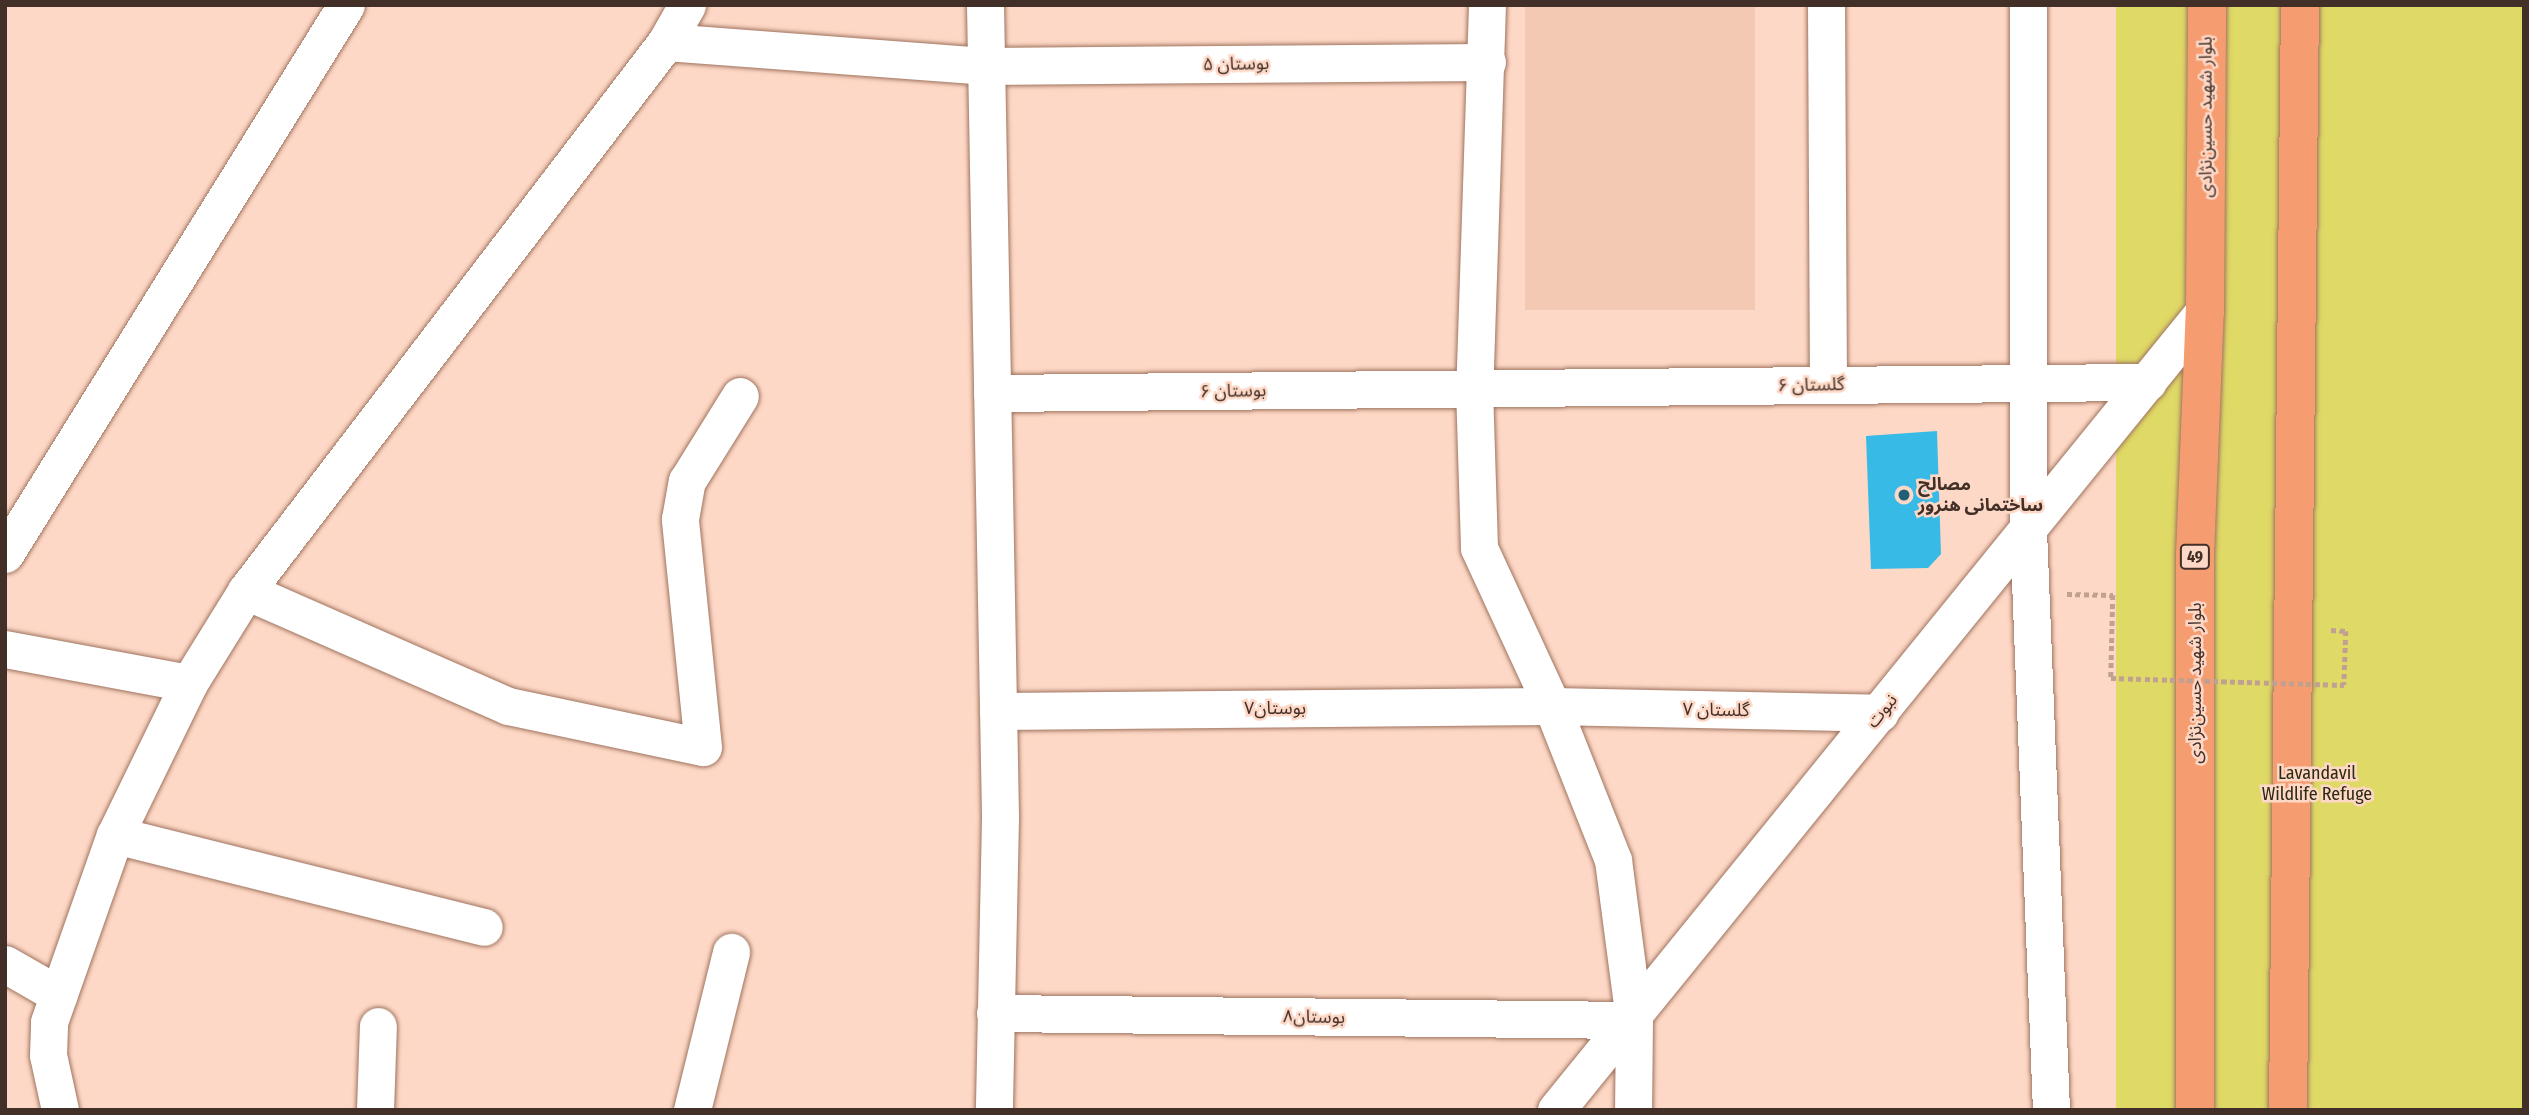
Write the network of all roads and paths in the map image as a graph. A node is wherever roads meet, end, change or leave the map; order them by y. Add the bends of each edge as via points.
1 (346, 5) edge
2 (687, 5) edge
3 (985, 5) edge
4 (1487, 5) edge
5 (1826, 5) edge
6 (2028, 5) edge
7 (2207, 5) edge
8 (2300, 5) edge
9 (666, 42) junction
10 (1487, 62) junction
11 (984, 66) junction
12 (2205, 310) junction
13 (2148, 382) junction
14 (2028, 383) junction
15 (1828, 385) junction
16 (1474, 388) junction
17 (992, 393) junction
18 (740, 396) dead end
19 (2028, 530) junction
20 (5, 554) edge
21 (246, 591) junction
22 (2030, 593) junction
23 (2346, 631) dead end
24 (5, 649) edge
25 (189, 683) junction
26 (1552, 706) junction
27 (998, 711) junction
28 (1880, 713) junction
29 (115, 835) junction
30 (484, 927) dead end
31 (731, 951) dead end
32 (5, 964) edge
33 (59, 995) junction
34 (995, 1013) junction
35 (1634, 1020) junction
36 (379, 1026) dead end
37 (60, 1110) edge
38 (375, 1110) edge
39 (691, 1110) edge
40 (995, 1110) edge
41 (1556, 1110) edge
42 (1633, 1110) edge
43 (2051, 1110) edge
44 (2194, 1110) edge
45 (2287, 1110) edge

1 - 20 street
2 - 9 street
3 - 11 street
4 - 10 street
5 - 15 street
6 - 14 street
7 - 12 highway, بلوار شهید حسین‌نژادی / 49
8 - 45 highway
9 - 11 street, بوستان ۵
9 - 21 street
10 - 11 street, بوستان ۵
10 - 16 street
11 - 17 street
12 - 13 street, نبوت
12 - 44 highway, بلوار شهید حسین‌نژادی / 49 via 2195,555
13 - 14 street, گلستان ۶
13 - 19 street, نبوت
14 - 15 street, گلستان ۶
14 - 19 street
15 - 16 street, گلستان ۶
16 - 17 street, بوستان ۶
16 - 26 street via 1479,548
17 - 27 street
18 - 21 street via 687,481 680,519 703,747 508,706
19 - 22 street
19 - 28 street, نبوت
21 - 25 street
22 - 23 path, bridge via 2113,595 2111,678 2344,685
22 - 43 street
24 - 25 street
25 - 29 street
26 - 27 street, بوستان۷
26 - 28 street, گلستان ۷
26 - 35 street via 1613,860
27 - 34 street
28 - 35 street, نبوت
29 - 30 street
29 - 33 street
31 - 39 street
32 - 33 street
33 - 37 street via 49,1022 48,1055
34 - 35 street, بوستان۸
34 - 40 street
35 - 41 street, نبوت
35 - 42 street
36 - 38 street

